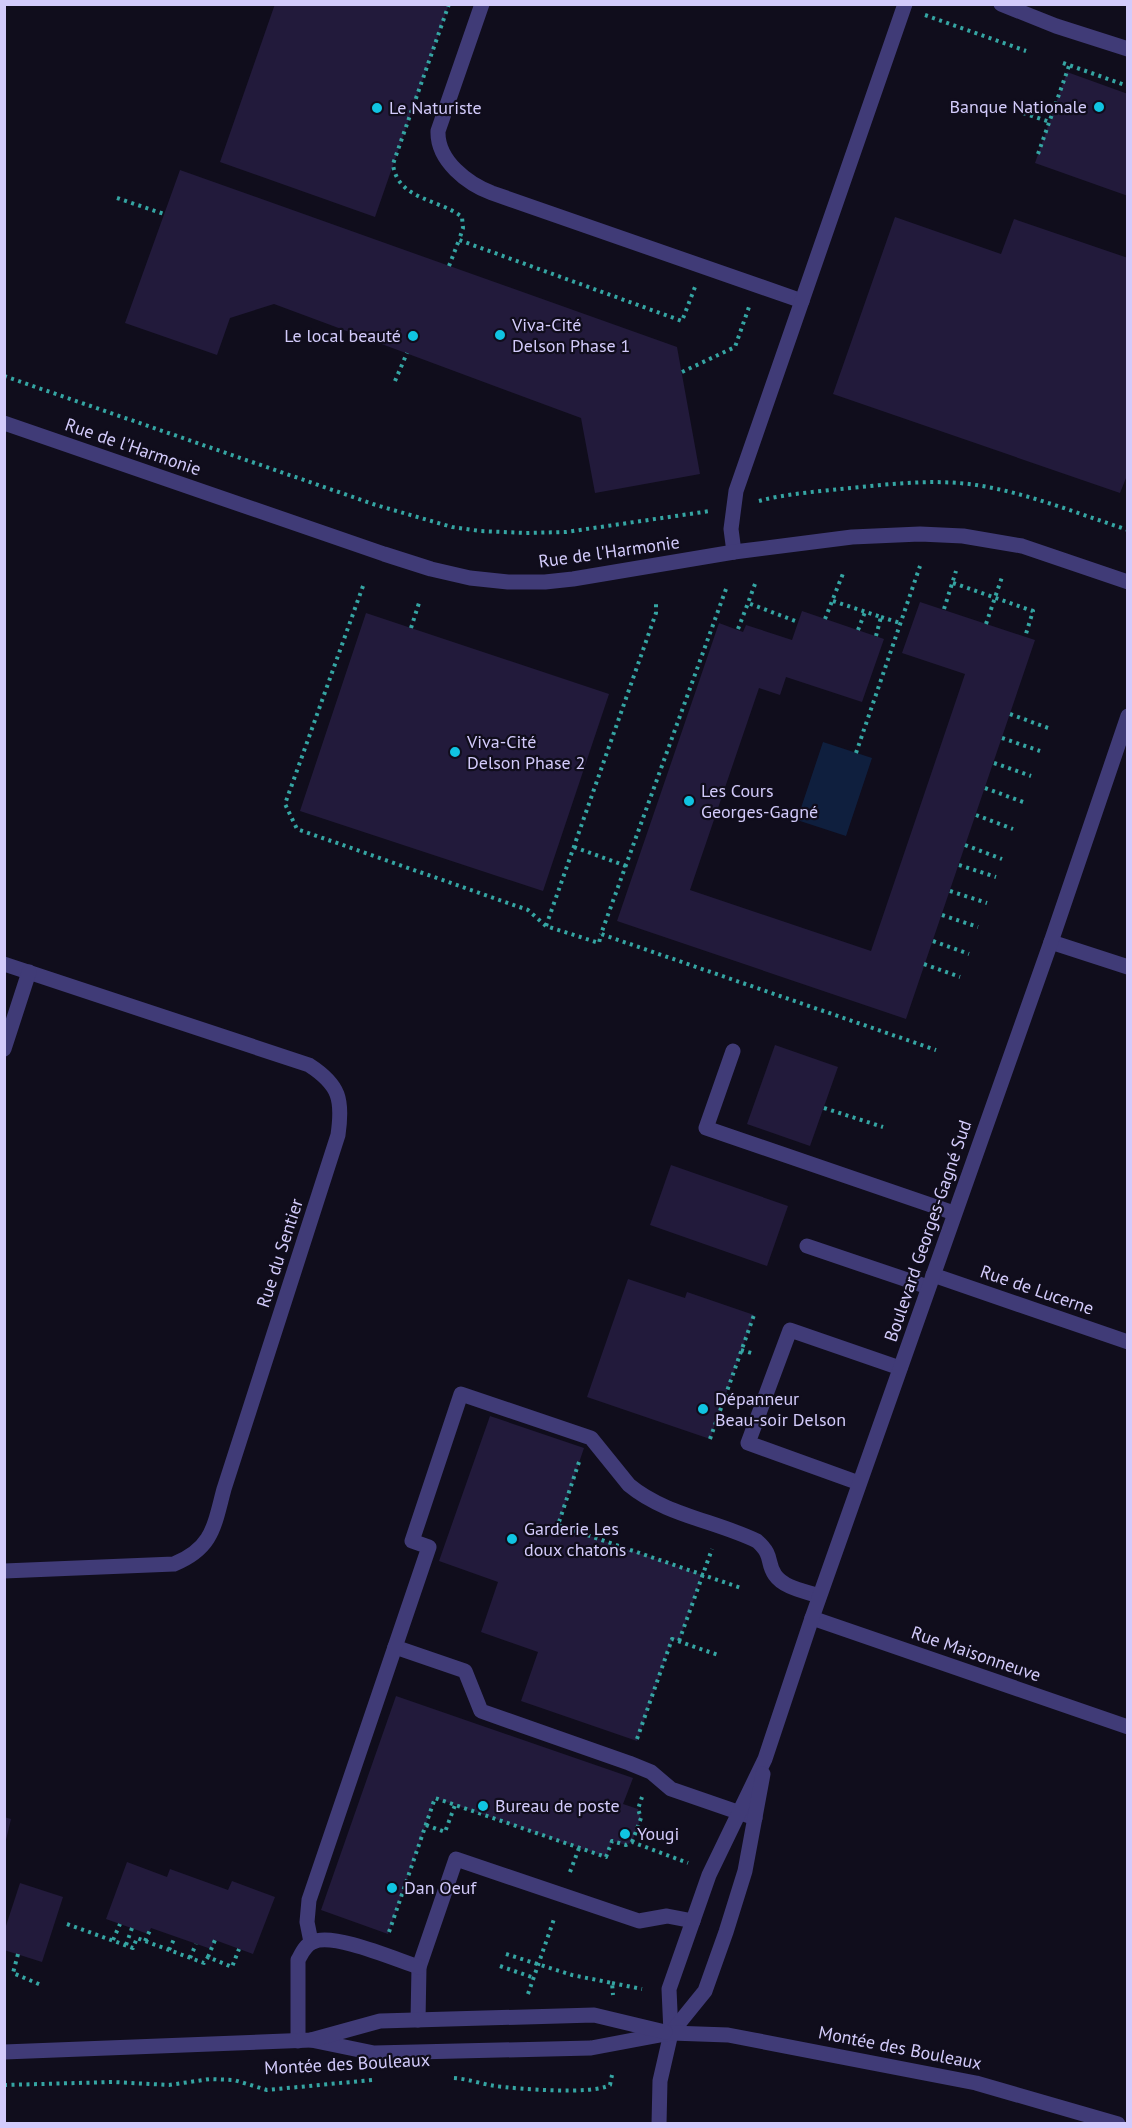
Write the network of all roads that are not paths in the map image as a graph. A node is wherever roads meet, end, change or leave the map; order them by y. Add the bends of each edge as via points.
1 (482, 4) edge
2 (905, 4) edge
3 (1001, 4) edge
4 (1128, 49) edge
5 (802, 302) junction
6 (4, 423) edge
7 (734, 552) junction
8 (1128, 582) edge
9 (1128, 716) edge
10 (1051, 942) junction
11 (4, 963) edge
12 (1128, 967) edge
13 (29, 972) junction
14 (4, 1049) edge
15 (733, 1051) dead end
16 (954, 1213) junction
17 (807, 1246) dead end
18 (931, 1281) junction
19 (1128, 1342) edge
20 (900, 1368) junction
21 (860, 1483) junction
22 (4, 1571) edge
23 (819, 1596) junction
24 (812, 1617) junction
25 (395, 1647) junction
26 (1128, 1727) edge
27 (765, 1759) junction
28 (739, 1812) junction
29 (756, 1818) junction
30 (693, 1921) junction
31 (311, 1942) junction
32 (419, 1967) junction
33 (418, 2020) junction
34 (671, 2033) junction
35 (305, 2041) junction
36 (4, 2052) edge
37 (659, 2124) edge
38 (1118, 2124) edge

1 - 5 street via 438,131 443,151 468,182
2 - 5 street
3 - 4 street
5 - 7 street via 736,491 731,529
6 - 7 street, Rue de l'Harmonie via 384,554 470,578 508,582 573,579
7 - 8 street, Rue de l'Harmonie via 888,534 963,536 1022,546
9 - 10 street, Boulevard Georges-Gagné Sud
10 - 12 street
10 - 16 street, Boulevard Georges-Gagné Sud
11 - 13 street, Rue du Sentier
13 - 14 street
13 - 22 street, Rue du Sentier via 309,1065 326,1076 337,1092 341,1113 338,1135 205,1545 190,1558 174,1564
15 - 16 street via 706,1128
16 - 18 street, Boulevard Georges-Gagné Sud
17 - 18 street, Rue de Lucerne
18 - 19 street, Rue de Lucerne
18 - 20 street, Boulevard Georges-Gagné Sud
20 - 21 street, Boulevard Georges-Gagné Sud
20 - 21 street via 790,1330 748,1443
21 - 23 street, Boulevard Georges-Gagné Sud
23 - 24 street, Boulevard Georges-Gagné Sud
23 - 25 street via 788,1585 776,1576 766,1549 758,1541 637,1492 591,1438 461,1394 412,1541 429,1547
24 - 26 street, Rue Maisonneuve
24 - 27 street, Boulevard Georges-Gagné Sud
25 - 28 street via 465,1671 481,1711 644,1769 671,1789
25 - 31 street via 309,1900 307,1922
27 - 28 street, Boulevard Georges-Gagné Sud
27 - 29 street, Boulevard Georges-Gagné Sud
28 - 29 street
28 - 30 street, Boulevard Georges-Gagné Sud via 709,1875
29 - 34 street, Boulevard Georges-Gagné Sud via 739,1893 705,1991
30 - 32 street via 667,1916 639,1921 456,1859
30 - 34 street, Boulevard Georges-Gagné Sud via 669,1989
31 - 32 street via 331,1939
31 - 35 street via 298,1960
32 - 33 street
33 - 34 street, Montée des Bouleaux via 594,2015
33 - 35 street, Montée des Bouleaux via 380,2021
34 - 35 street, Montée des Bouleaux via 591,2048 374,2053
34 - 37 street via 660,2081
34 - 38 street, Montée des Bouleaux via 729,2035 924,2071
35 - 36 street, Montée des Bouleaux

